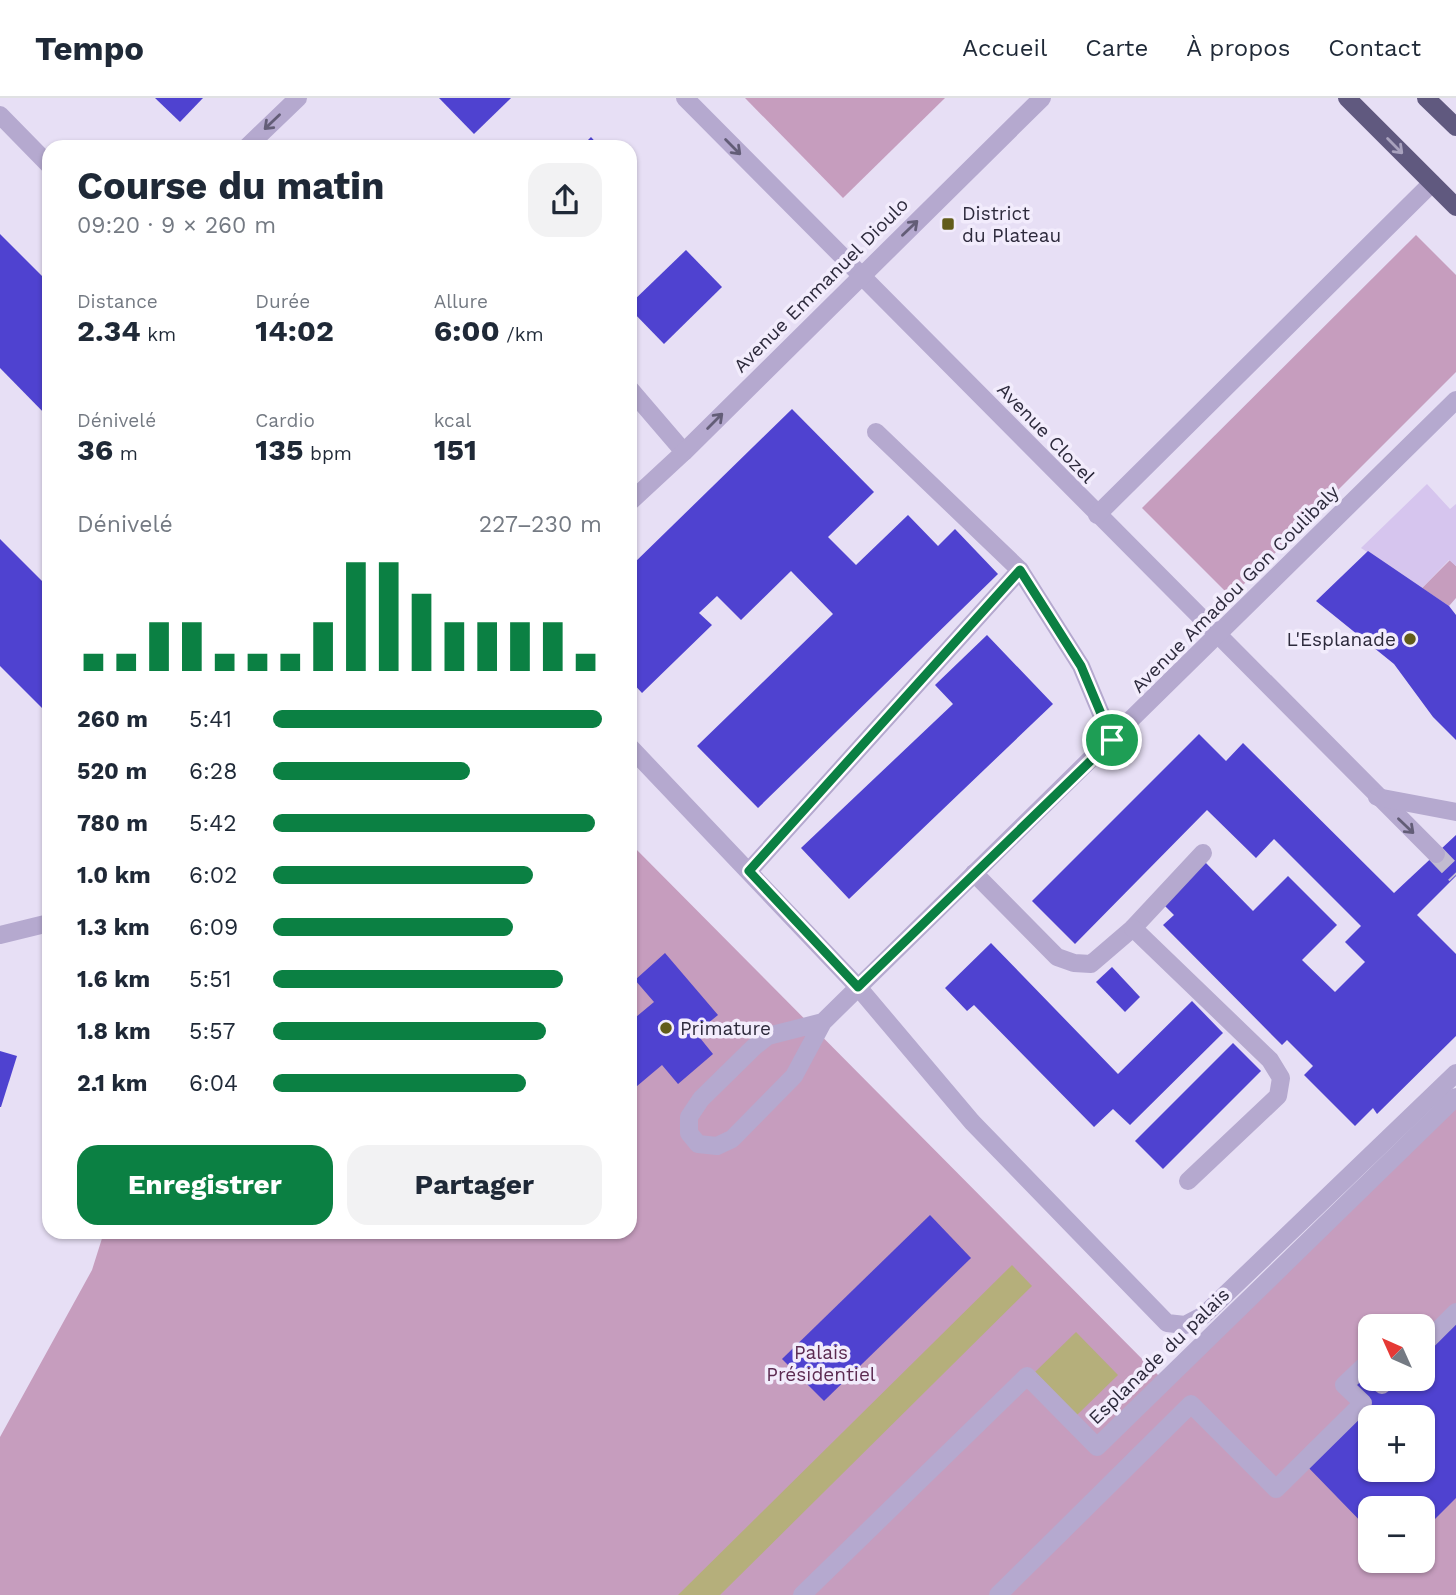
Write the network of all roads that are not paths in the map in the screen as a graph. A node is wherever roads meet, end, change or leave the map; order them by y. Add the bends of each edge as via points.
1 (298, 98) edge
2 (685, 98) edge
3 (1042, 98) edge
4 (1347, 98) edge
5 (1426, 98) edge
6 (0, 115) edge
7 (1456, 127) edge
8 (254, 140) edge
9 (42, 158) edge
10 (1432, 183) junction
11 (1456, 207) edge
12 (861, 275) junction
13 (637, 398) edge
14 (1456, 400) edge
15 (876, 432) dead end
16 (684, 452) junction
17 (637, 496) edge
18 (1097, 516) junction
19 (1020, 570) junction
20 (1219, 634) junction
21 (1112, 740) junction
22 (637, 754) edge
23 (1377, 797) junction
24 (1456, 813) edge
25 (1203, 853) dead end
26 (1436, 854) tunnel mouth
27 (749, 871) junction
28 (974, 873) junction
29 (42, 925) edge
30 (1133, 928) junction
31 (0, 935) edge
32 (858, 987) junction
33 (823, 1022) junction
34 (1456, 1073) edge
35 (1456, 1097) edge
36 (1188, 1181) dead end
37 (1456, 1312) edge
38 (1435, 1333) edge
39 (1358, 1372) edge
40 (802, 1595) edge
41 (998, 1595) edge

1 -> 8 street
2 -> 12 street, Avenue Clozel
12 -> 3 street, Avenue Emmanuel Dioulo
4 -> 10 main road
5 - 7 main road
6 - 9 street
10 - 11 main road
10 - 18 street
16 -> 12 street, Avenue Emmanuel Dioulo
12 - 18 street, Avenue Clozel
13 - 16 street
14 - 20 street, Avenue Amadou Gon Coulibaly
15 - 19 street
16 - 17 street, Avenue Emmanuel Dioulo
18 - 20 street, Avenue Clozel
19 - 21 street via 1081,666
19 - 27 street
20 - 21 street, Avenue Amadou Gon Coulibaly
20 - 23 street, Avenue Clozel
21 - 28 street, Avenue Amadou Gon Coulibaly
22 - 27 street
23 - 24 street
23 -> 26 street, Avenue Clozel
25 - 30 street
27 - 32 street
28 - 30 street via 1057,957 1074,963 1091,964
28 - 32 street, Avenue Amadou Gon Coulibaly
29 - 31 street
30 - 36 street via 1270,1060 1281,1078 1278,1096
32 - 33 street, Avenue Amadou Gon Coulibaly
32 - 34 street via 972,1122 1167,1323 1185,1325 1204,1315
33 - 33 street via 794,1076 732,1139 717,1146 698,1143 689,1133 689,1116 701,1099 754,1047 768,1036
35 - 40 street, Esplanade du palais via 1097,1447 1027,1376
37 - 38 street
39 - 41 street via 1344,1385 1363,1403 1276,1489 1191,1404

